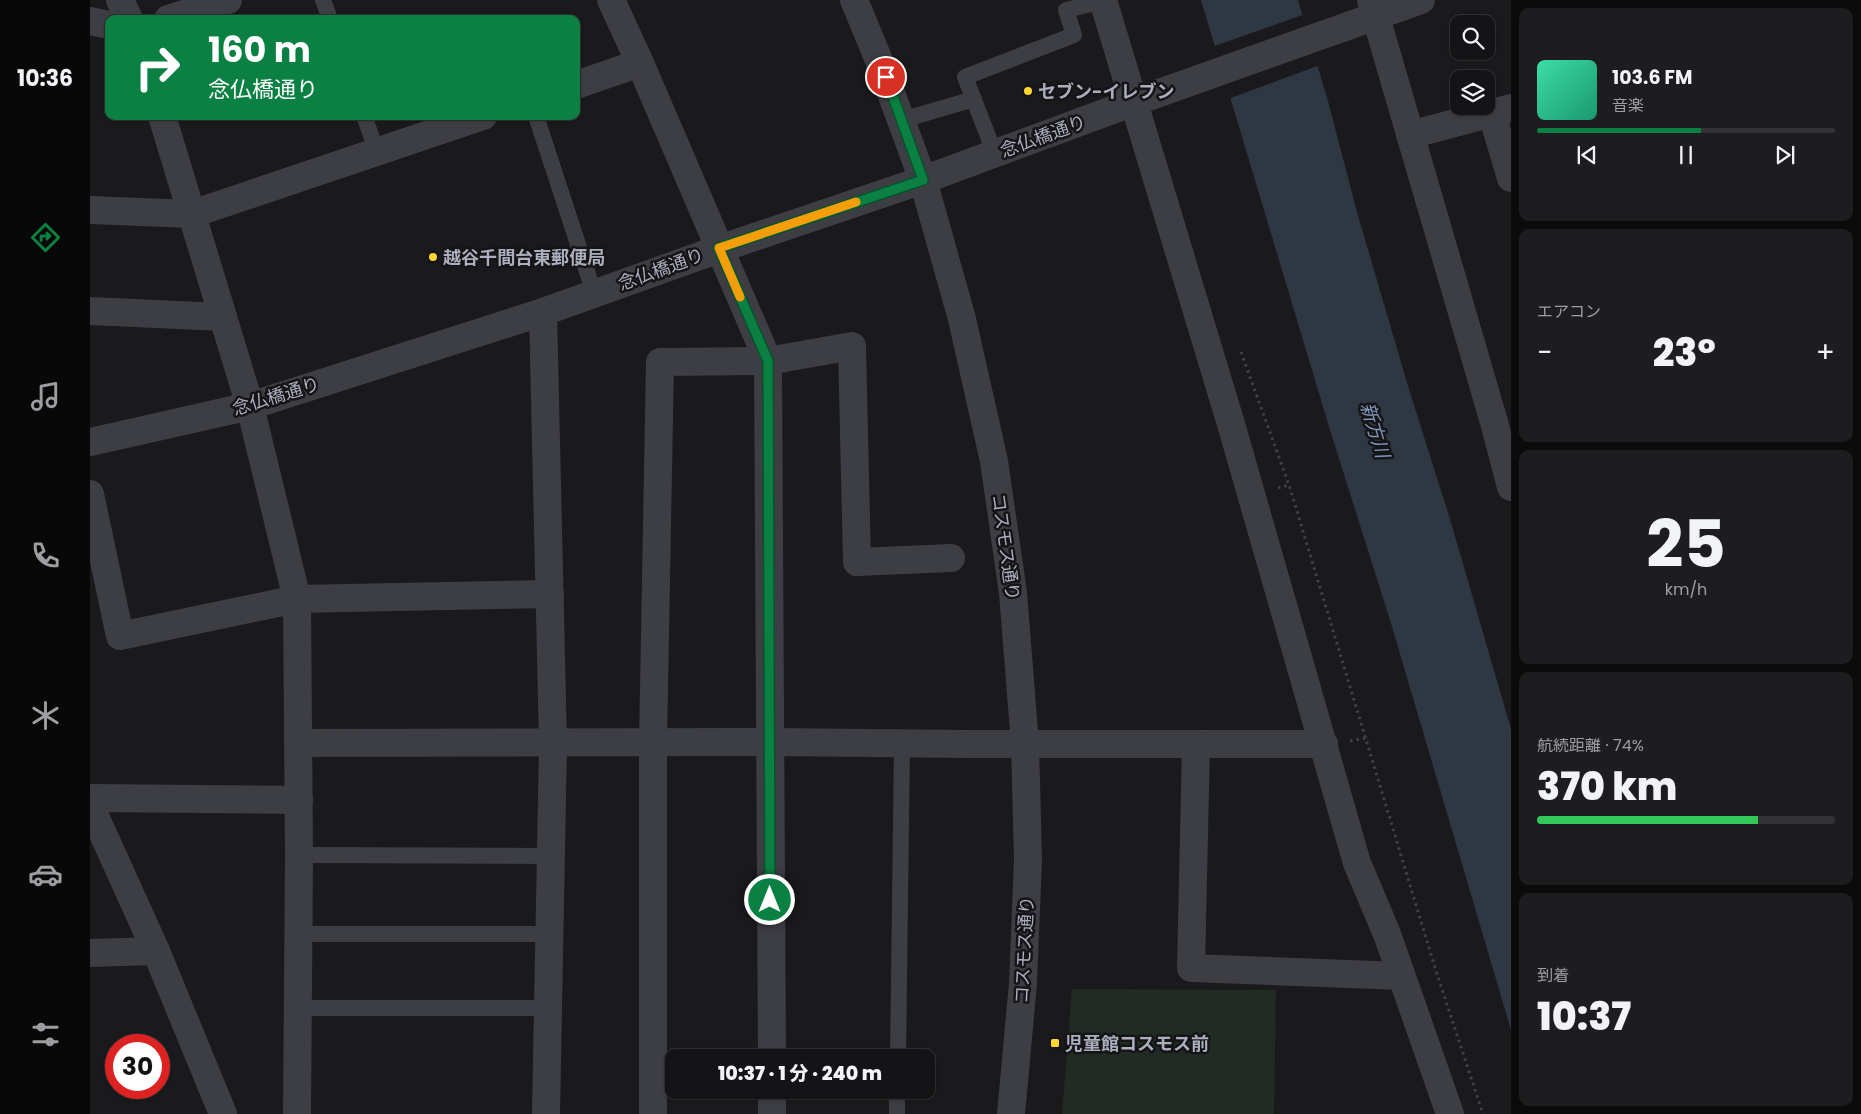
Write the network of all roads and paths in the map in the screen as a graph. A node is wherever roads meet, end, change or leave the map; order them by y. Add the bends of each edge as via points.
1 (120, 0) edge
2 (228, 0) edge
3 (323, 0) edge
4 (611, 0) edge
5 (854, 0) edge
6 (1421, 0) edge
7 (1103, 1) edge
8 (1366, 13) edge
9 (127, 15) edge
10 (181, 15) edge
11 (329, 15) edge
12 (90, 21) edge
13 (105, 24) edge
14 (640, 63) junction
15 (580, 84) edge
16 (974, 99) junction
17 (1134, 102) junction
18 (1501, 111) edge
19 (163, 120) edge
20 (365, 120) edge
21 (471, 120) edge
22 (537, 120) edge
23 (902, 120) junction
24 (1410, 135) junction
25 (377, 152) junction
26 (995, 154) junction
27 (1511, 178) edge
28 (923, 180) junction
29 (90, 210) edge
30 (192, 214) junction
31 (719, 248) junction
32 (594, 294) junction
33 (90, 311) edge
34 (543, 312) junction
35 (223, 317) junction
36 (1238, 345) dead end
37 (768, 361) junction
38 (250, 406) junction
39 (1502, 420) edge
40 (90, 442) edge
41 (1511, 487) edge
42 (90, 494) edge
43 (951, 558) dead end
44 (550, 594) junction
45 (298, 599) junction
46 (769, 742) junction
47 (653, 743) junction
48 (298, 744) junction
49 (553, 744) junction
50 (902, 744) junction
51 (1025, 744) junction
52 (1196, 744) junction
53 (1324, 744) junction
54 (90, 798) edge
55 (299, 800) junction
56 (90, 805) edge
57 (299, 855) junction
58 (551, 856) junction
59 (299, 934) junction
60 (550, 934) junction
61 (156, 951) junction
62 (90, 953) edge
63 (1401, 976) junction
64 (298, 1008) junction
65 (548, 1008) junction
66 (772, 1049) edge
67 (898, 1049) edge
68 (772, 1099) edge
69 (897, 1099) edge
70 (223, 1114) edge
71 (297, 1114) edge
72 (546, 1114) edge
73 (653, 1114) edge
74 (772, 1114) edge
75 (897, 1114) edge
76 (1011, 1114) edge
77 (1450, 1114) edge
78 (1483, 1114) edge

1 - 9 street
2 - 10 street
3 - 11 lane
4 - 14 street
5 - 23 street, コスモス通り
6 - 8 street, 念仏橋通り
7 - 16 lane via 1066,10 1074,35 965,77
7 - 17 street
8 - 17 street, 念仏橋通り
8 - 24 street
12 - 13 street
14 - 15 street
14 - 31 street
16 - 23 lane
16 - 26 lane
17 - 26 street, 念仏橋通り
17 - 53 street
18 - 24 street
18 - 27 street
19 - 30 street
20 - 25 lane
21 - 25 street
22 - 32 lane
23 - 28 street, コスモス通り
24 - 39 street
25 - 30 street
26 - 28 street, 念仏橋通り
28 - 31 street, 念仏橋通り
28 - 51 street, コスモス通り via 962,319 994,461 1013,594
29 - 30 street
30 - 35 street
31 - 32 street, 念仏橋通り
31 - 37 street
32 - 34 street, 念仏橋通り
33 - 35 street
34 - 38 street, 念仏橋通り
34 - 44 street
35 - 38 street
36 - 78 path via 1290,485 1436,971
37 - 43 street via 852,346 857,562
37 - 46 street
37 - 47 street via 660,362
38 - 40 street, 念仏橋通り
38 - 45 street
39 - 41 street
42 - 45 street via 120,636
44 - 45 street
44 - 49 street
45 - 48 street
46 - 47 street
46 - 50 street
46 - 66 street
47 - 49 street
47 - 73 street
48 - 49 street
48 - 55 street
49 - 58 street
50 - 51 street
50 - 67 lane
51 - 52 street
51 - 76 street, コスモス通り via 1028,860 1023,984
52 - 53 street
52 - 63 street via 1191,968
53 - 63 street via 1357,863
54 - 55 street
55 - 57 street
56 - 61 street
57 - 58 lane
57 - 59 street
58 - 60 street
59 - 60 lane
59 - 64 street
60 - 65 street
61 - 62 street
61 - 70 street
63 - 77 street
64 - 65 lane
64 - 71 street
65 - 72 street
68 - 74 street
69 - 75 lane

